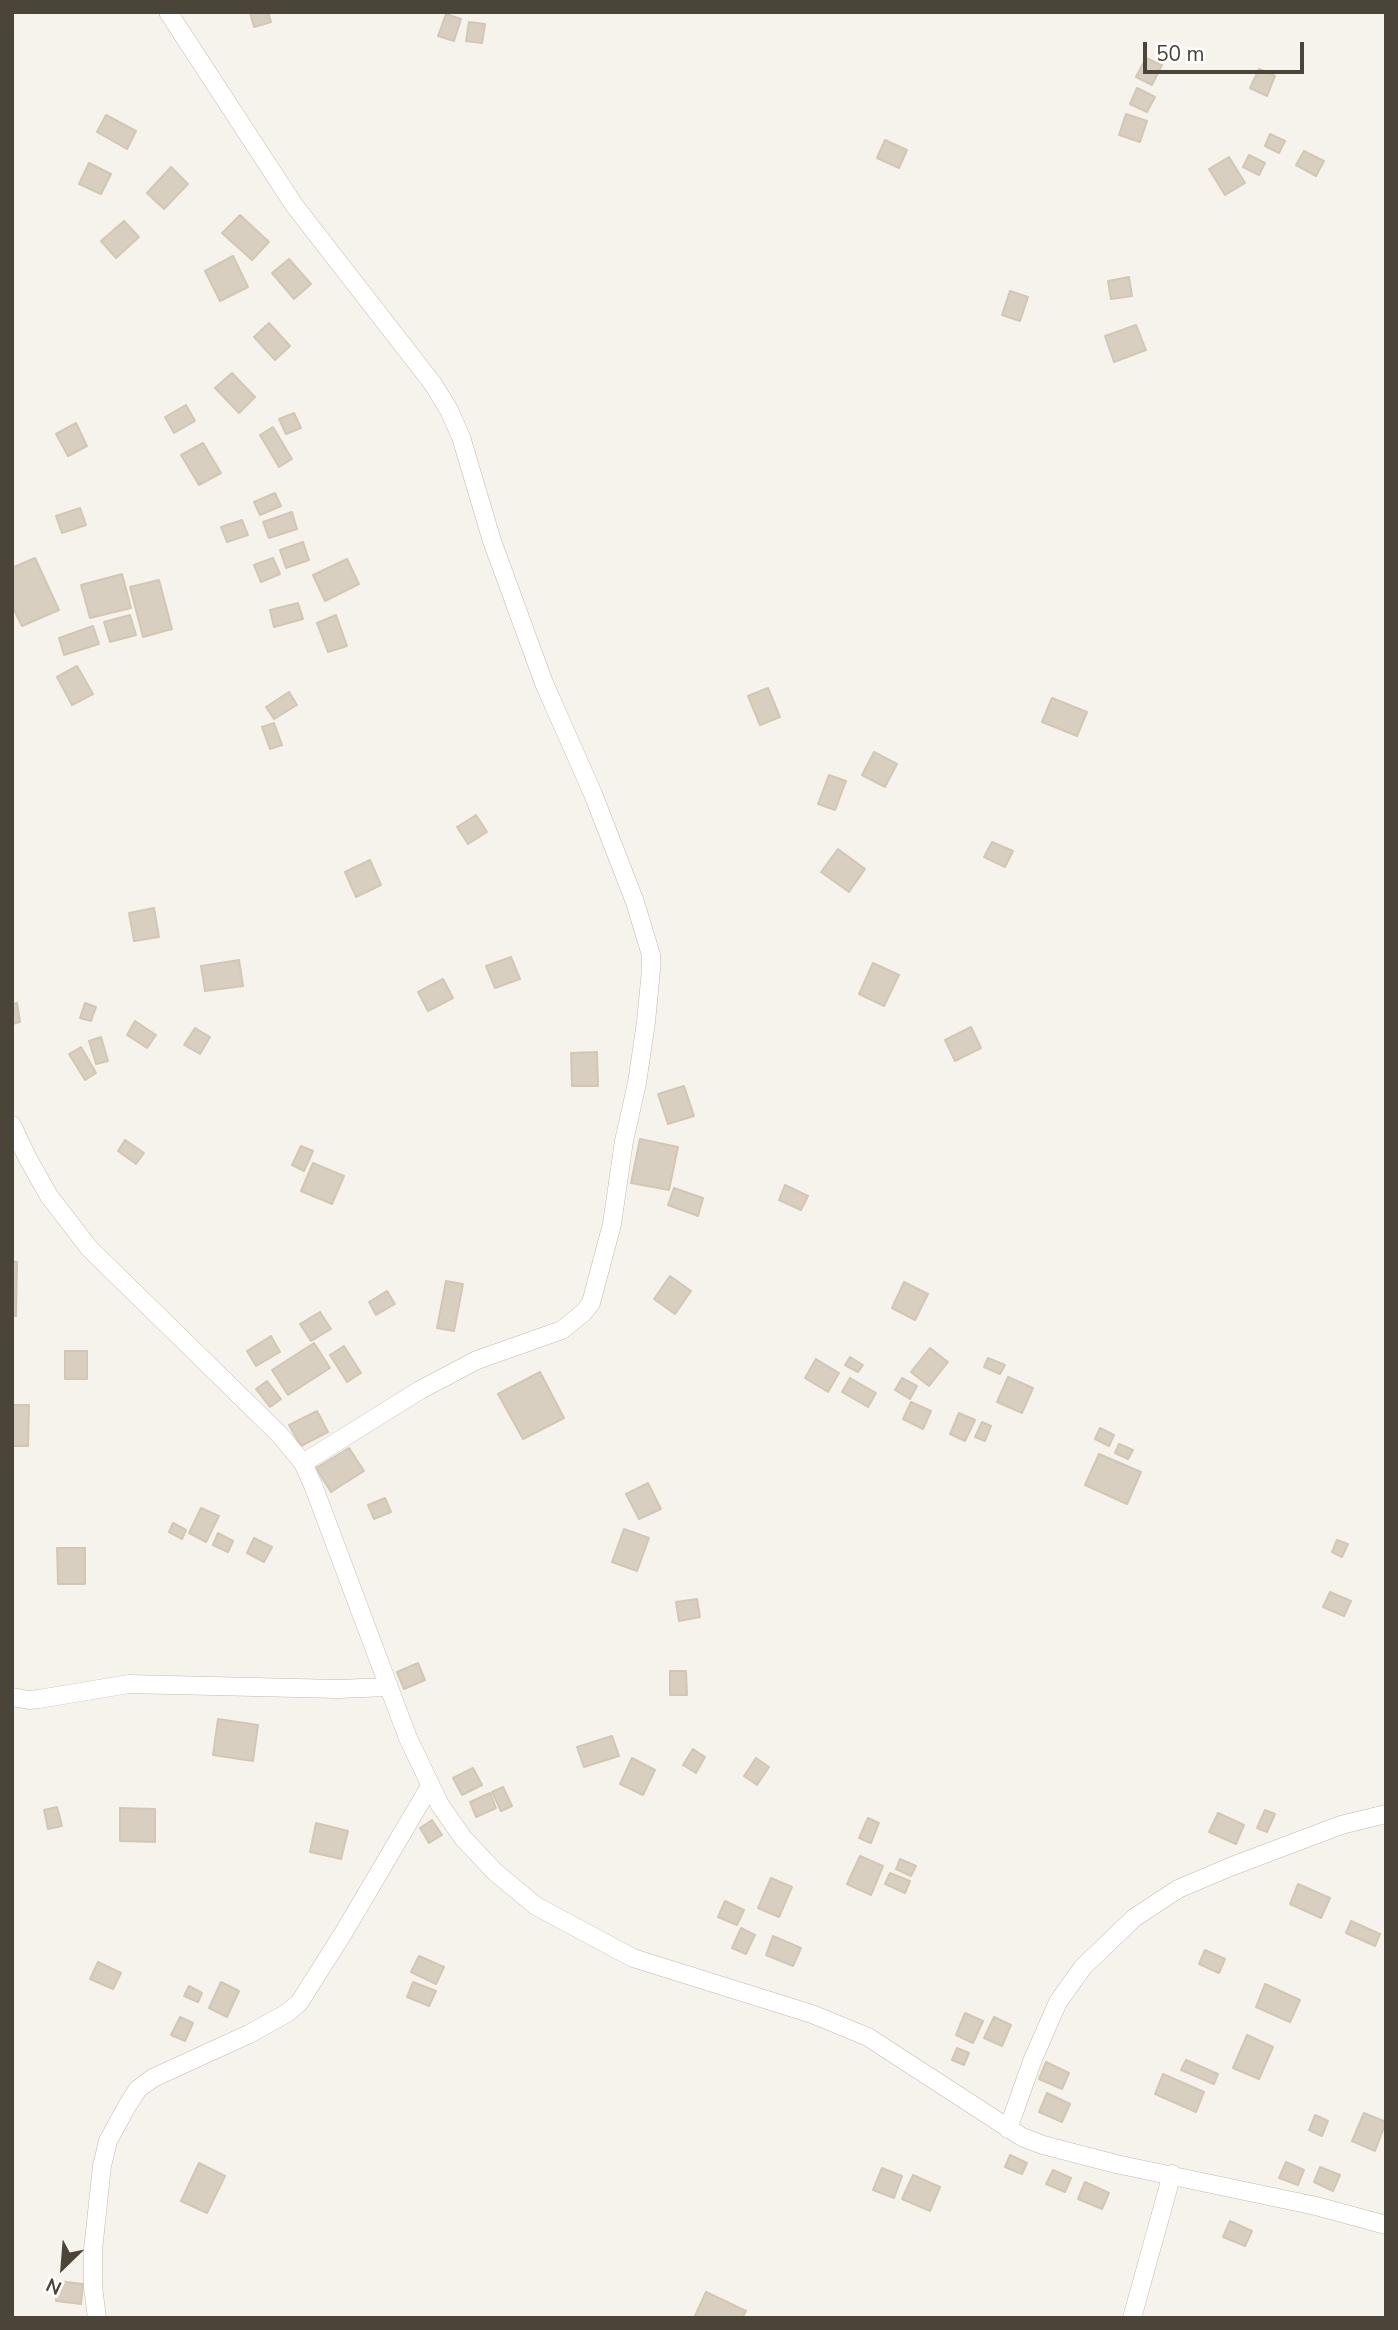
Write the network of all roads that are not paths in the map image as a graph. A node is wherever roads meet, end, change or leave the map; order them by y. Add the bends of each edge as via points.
1 (168, 12) edge
2 (12, 1125) edge
3 (303, 1464) junction
4 (388, 1686) junction
5 (15, 1699) edge
6 (430, 1786) junction
7 (1386, 1814) edge
8 (1008, 2129) junction
9 (1172, 2174) junction
10 (1386, 2225) edge
11 (97, 2318) edge
12 (1132, 2318) edge

1 - 3 street via 294,205 449,410 539,670 593,794 651,955 646,1022 612,1224 591,1303 562,1330 477,1360
2 - 3 street via 49,1196 89,1248 280,1435
3 - 4 street
4 - 5 street via 129,1684
4 - 6 street
6 - 8 street via 463,1838 536,1906 633,1958 813,2014 868,2037
6 - 11 street via 299,2003 249,2034 153,2078 138,2089 127,2106 108,2141 102,2166 93,2250
7 - 8 street via 1341,1825 1230,1867 1178,1889 1134,1919 1083,1968 1058,2003
8 - 9 street via 1043,2145
9 - 10 street
9 - 12 street

